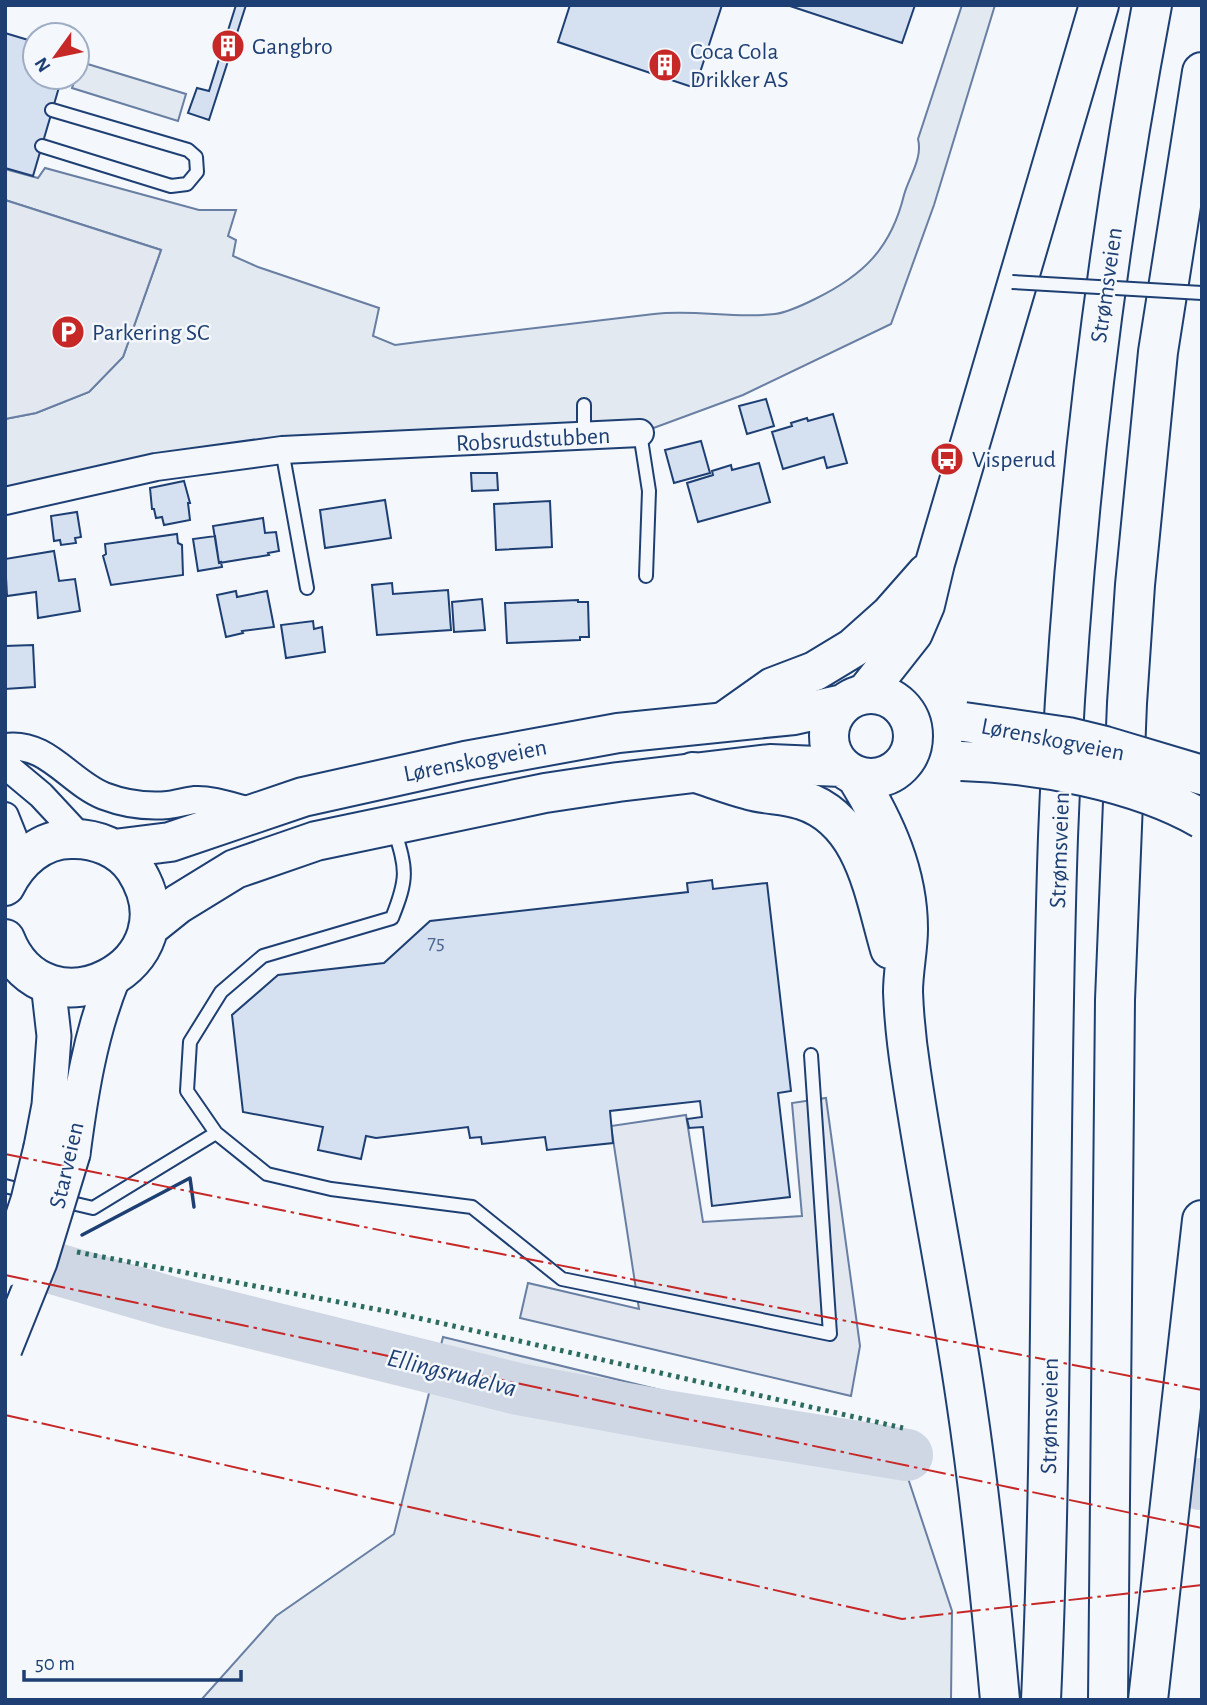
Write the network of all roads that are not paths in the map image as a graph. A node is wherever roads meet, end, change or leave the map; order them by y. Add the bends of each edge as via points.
1 (1099, 5) edge
2 (1152, 5) edge
3 (1202, 72) edge
4 (52, 110) dead end
5 (42, 146) dead end
6 (1012, 282) dead end
7 (1202, 293) edge
8 (584, 405) dead end
9 (640, 433) joint
10 (584, 436) junction
11 (282, 450) junction
12 (5, 501) edge
13 (935, 563) junction
14 (646, 576) dead end
15 (307, 589) dead end
16 (854, 699) junction
17 (902, 708) junction
18 (725, 721) junction
19 (5, 747) edge
20 (903, 764) junction
21 (5, 765) edge
22 (849, 771) junction
23 (693, 772) junction
24 (1202, 775) edge
25 (255, 812) junction
26 (5, 816) edge
27 (1202, 819) edge
28 (392, 825) junction
29 (97, 844) junction
30 (12, 874) edge
31 (148, 928) junction
32 (20, 962) edge
33 (113, 978) junction
34 (903, 991) junction
35 (811, 1055) dead end
36 (216, 1133) junction
37 (5, 1186) edge
38 (1202, 1220) edge
39 (5, 1270) edge
40 (5, 1349) edge
41 (1000, 1700) edge
42 (1041, 1700) edge
43 (1108, 1700) edge
44 (1148, 1700) edge

1 - 13 highway
2 - 42 highway, Strømsveien via 1120,181 1098,345 1066,694 1058,836
3 - 43 highway via 1157,365 1127,703 1115,1000
4 - 5 lane via 188,150 196,157 197,172 187,184 171,186
6 - 7 lane, bridge
8 - 10 lane
9 - 10 street, Robsrudstubben
9 - 14 lane, Robsrudstubben via 649,491
10 - 11 street, Robsrudstubben
11 - 12 street, Robsrudstubben via 156,467
11 - 15 lane
13 - 16 highway via 913,633
13 - 18 highway via 909,596 853,648 815,671 774,687
16 - 17 highway via 885,696
16 - 18 highway, Lørenskogveien via 794,715
16 - 22 highway via 835,713 829,735 835,758
17 - 20 highway via 913,736
17 - 24 highway, Lørenskogveien, bridge via 1080,740
18 - 25 highway, Lørenskogveien via 618,733 465,761
19 - 25 street via 40,751 84,786 136,806 198,800
20 - 22 highway via 894,772 869,779
20 - 27 highway, Lørenskogveien, bridge via 961,761 1027,766 1140,792
21 - 29 street
22 - 23 highway, Lørenskogveien via 770,764
22 - 34 highway via 888,831 896,855 908,928
23 - 28 highway, Lørenskogveien via 545,793
23 - 34 highway via 752,791 805,800 848,833 864,859
25 - 29 highway, Lørenskogveien via 170,842
26 - 30 street via 13,836
28 - 31 highway, Lørenskogveien via 316,841 235,869
28 - 36 lane via 403,859 404,887 392,918 263,956 221,992 190,1042 187,1091
29 - 30 highway, Lørenskogveien via 64,839 48,843 32,852
29 - 31 highway via 131,864 144,883
31 - 33 highway via 136,957
32 - 33 highway via 64,988
32 - 39 street, Starveien, bridge via 54,1037 53,1068 41,1147
33 - 40 street, Starveien, bridge via 92,1037 73,1154 40,1262
34 - 41 highway via 918,1122 976,1465
35 - 36 lane via 830,1334 562,1279 472,1207 331,1189 267,1174
36 - 37 lane via 93,1208
38 - 44 highway

